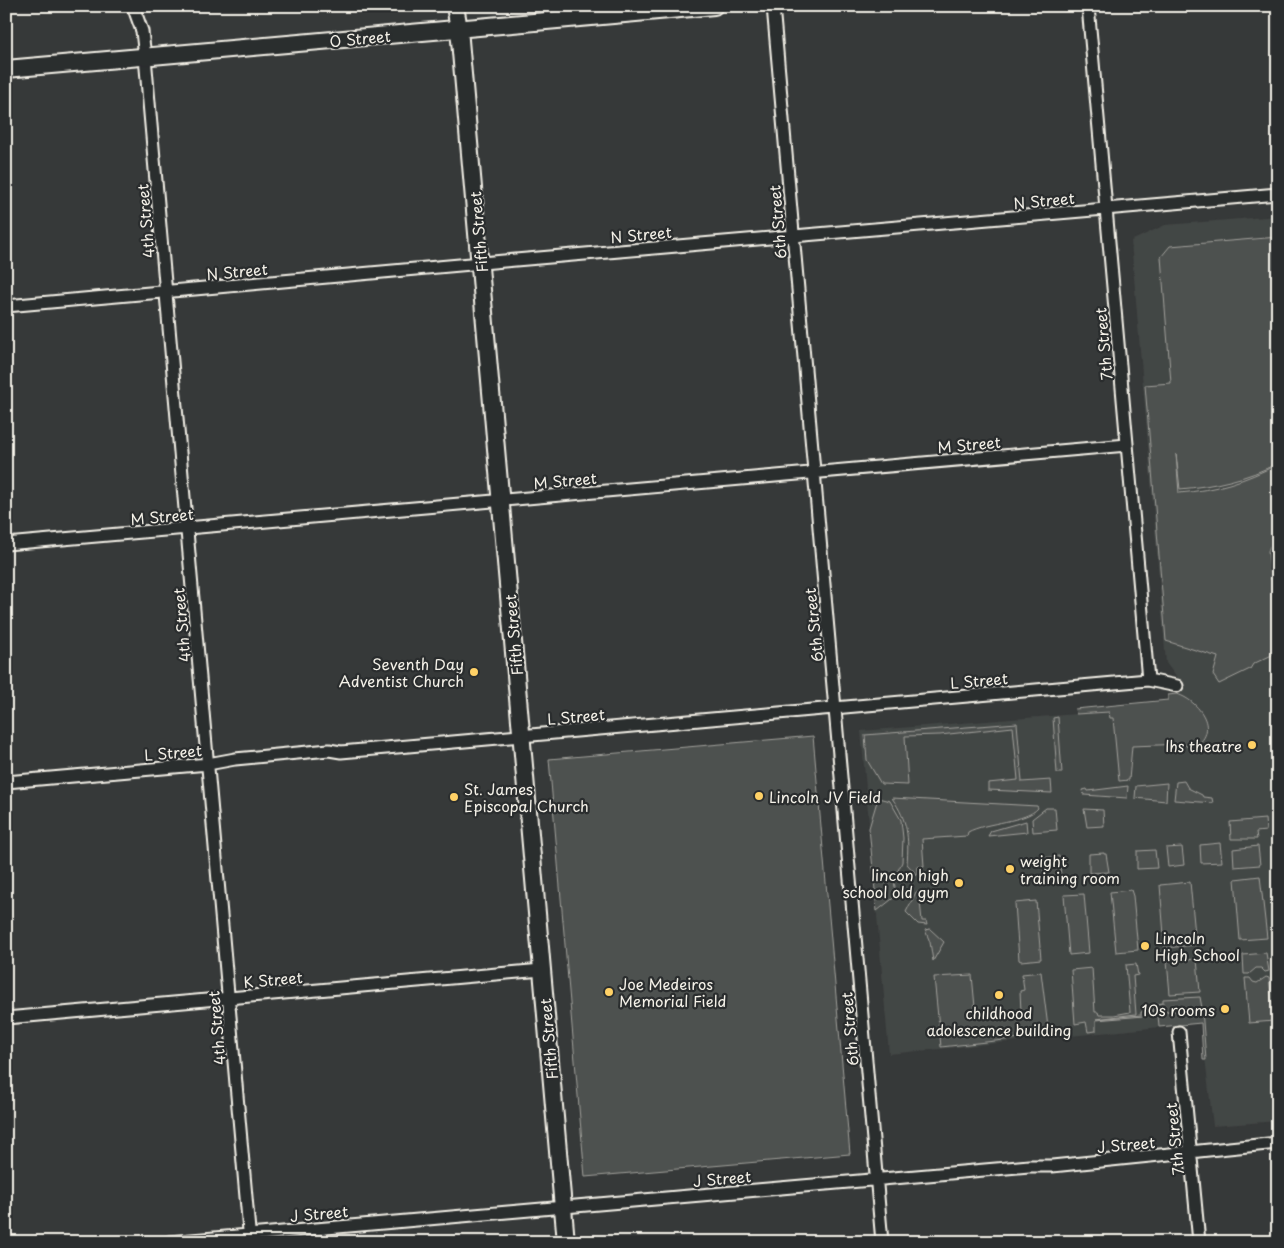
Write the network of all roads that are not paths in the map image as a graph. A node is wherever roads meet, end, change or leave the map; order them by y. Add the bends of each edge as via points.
1 (133, 6) edge
2 (454, 6) edge
3 (714, 6) edge
4 (773, 6) edge
5 (1088, 6) edge
6 (459, 29) junction
7 (145, 57) junction
8 (6, 69) edge
9 (1278, 194) edge
10 (1106, 209) junction
11 (794, 237) junction
12 (481, 264) junction
13 (166, 292) junction
14 (6, 306) edge
15 (1127, 445) junction
16 (814, 473) junction
17 (501, 501) junction
18 (187, 528) junction
19 (6, 544) edge
20 (1148, 680) junction
21 (1177, 686) dead end
22 (836, 708) junction
23 (521, 736) junction
24 (208, 764) junction
25 (6, 782) edge
26 (542, 970) junction
27 (228, 998) junction
28 (6, 1018) edge
29 (1179, 1032) dead end
30 (1278, 1143) edge
31 (1190, 1152) junction
32 (877, 1179) junction
33 (563, 1207) junction
34 (250, 1238) edge
35 (169, 1242) edge
36 (566, 1242) edge
37 (882, 1242) edge
38 (1199, 1242) edge

1 - 7 street, 4th Street via 142,31
2 - 6 street, Fifth Street
3 - 6 street, O Street
4 - 11 street, 6th Street
5 - 10 street, 7th Street
6 - 7 street, O Street
6 - 12 street, Fifth Street
7 - 8 street, O Street
7 - 13 street, 4th Street
9 - 10 street, N Street
10 - 11 street, N Street
10 - 15 street, 7th Street
11 - 12 street, N Street
11 - 16 street, 6th Street
12 - 13 street, N Street
12 - 17 street, Fifth Street
13 - 14 street, N Street
13 - 18 street, 4th Street
15 - 16 street, M Street
15 - 20 street, 7th Street
16 - 17 street, M Street
16 - 22 street, 6th Street
17 - 18 street, M Street
17 - 23 street, Fifth Street
18 - 19 street, M Street
18 - 24 street, 4th Street
20 - 21 street, L Street
20 - 22 street, L Street
22 - 23 street, L Street
22 - 32 street, 6th Street
23 - 24 street, L Street via 341,752 330,750
23 - 26 street, Fifth Street
24 - 25 street, L Street
24 - 27 street, 4th Street
26 - 27 street, K Street
26 - 33 street, Fifth Street
27 - 28 street, K Street
27 - 34 street, 4th Street
29 - 31 street, 7th Street
30 - 31 street, J Street
31 - 32 street, J Street
31 - 38 street, 7th Street
32 - 33 street, J Street
32 - 37 street, 6th Street
33 - 34 street, J Street
33 - 36 street, Fifth Street
34 - 35 street, J Street

